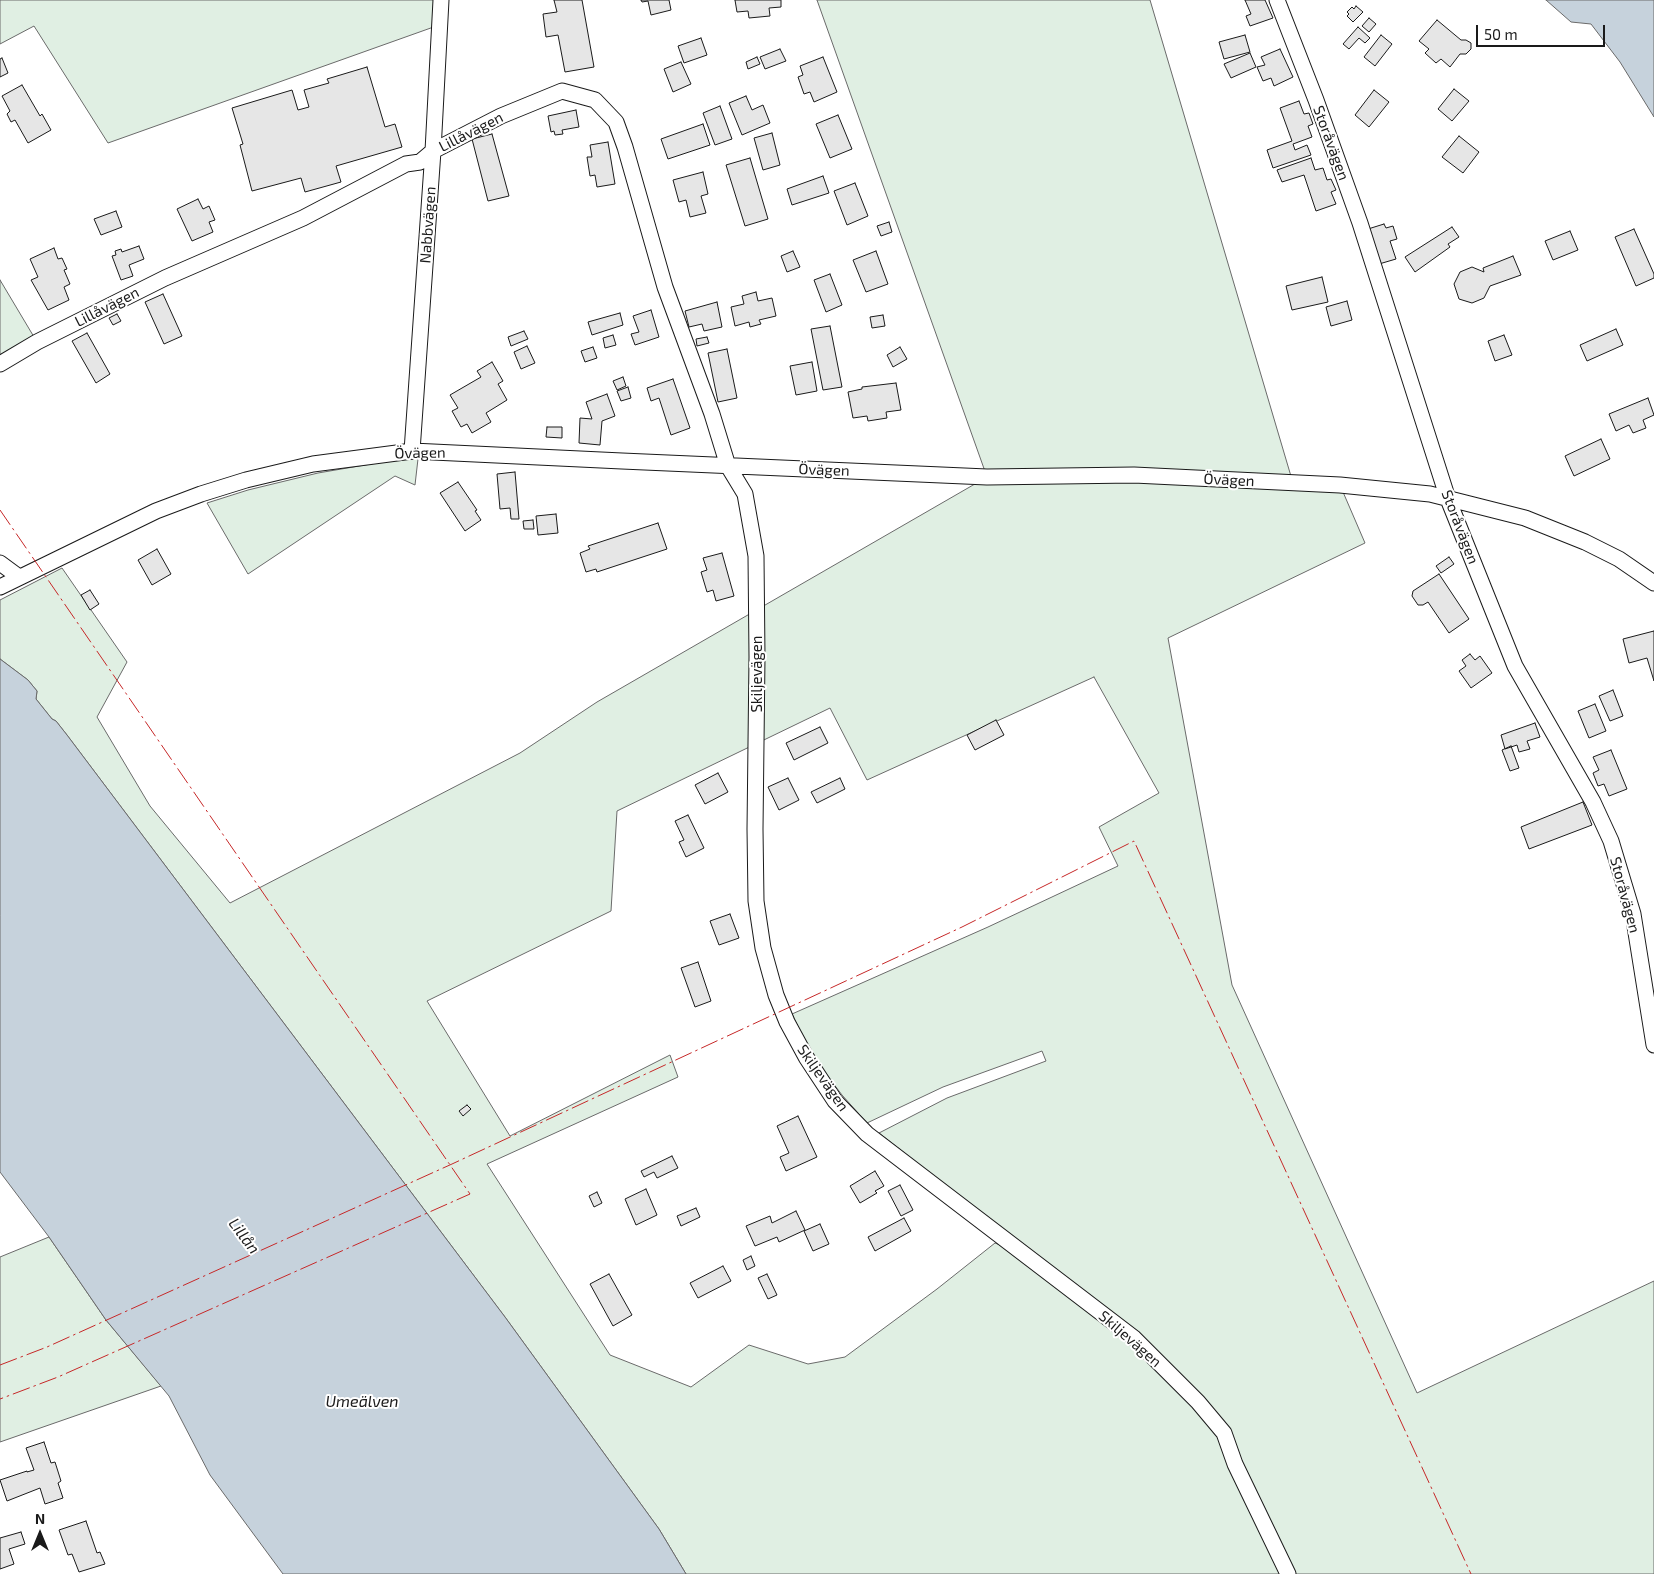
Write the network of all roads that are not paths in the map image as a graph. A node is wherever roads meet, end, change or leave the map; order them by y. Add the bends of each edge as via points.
1 (441, 0) edge
2 (1277, 0) edge
3 (433, 151) junction
4 (0, 364) edge
5 (412, 451) junction
6 (728, 466) junction
7 (1448, 499) junction
8 (0, 563) edge
9 (20, 577) junction
10 (1654, 583) edge
11 (0, 587) edge
12 (1654, 1045) edge
13 (1288, 1574) edge

1 - 3 street, Nabbvägen
2 - 7 street, Storåvägen via 1360,223
3 - 4 street, Lillåvägen via 420,162 406,164 303,218 165,278 36,342
3 - 5 street, Nabbvägen
3 - 6 street, Lillåvägen via 501,116 562,91 595,100 616,122 665,287
5 - 6 street, Övägen
5 - 9 street, Övägen via 313,464 201,494 156,511
6 - 7 street, Övägen via 987,477 1143,475 1340,485 1430,494
6 - 13 street, Skiljevägen via 745,494 756,556 756,901 763,948 787,1022 835,1100 867,1134 1134,1338 1198,1402 1224,1433 1235,1464
7 - 10 street, Övägen via 1525,518 1585,542
7 - 12 street, Storåvägen via 1515,666 1593,802 1611,841 1633,914
8 - 9 street
9 - 11 street, Övägen

